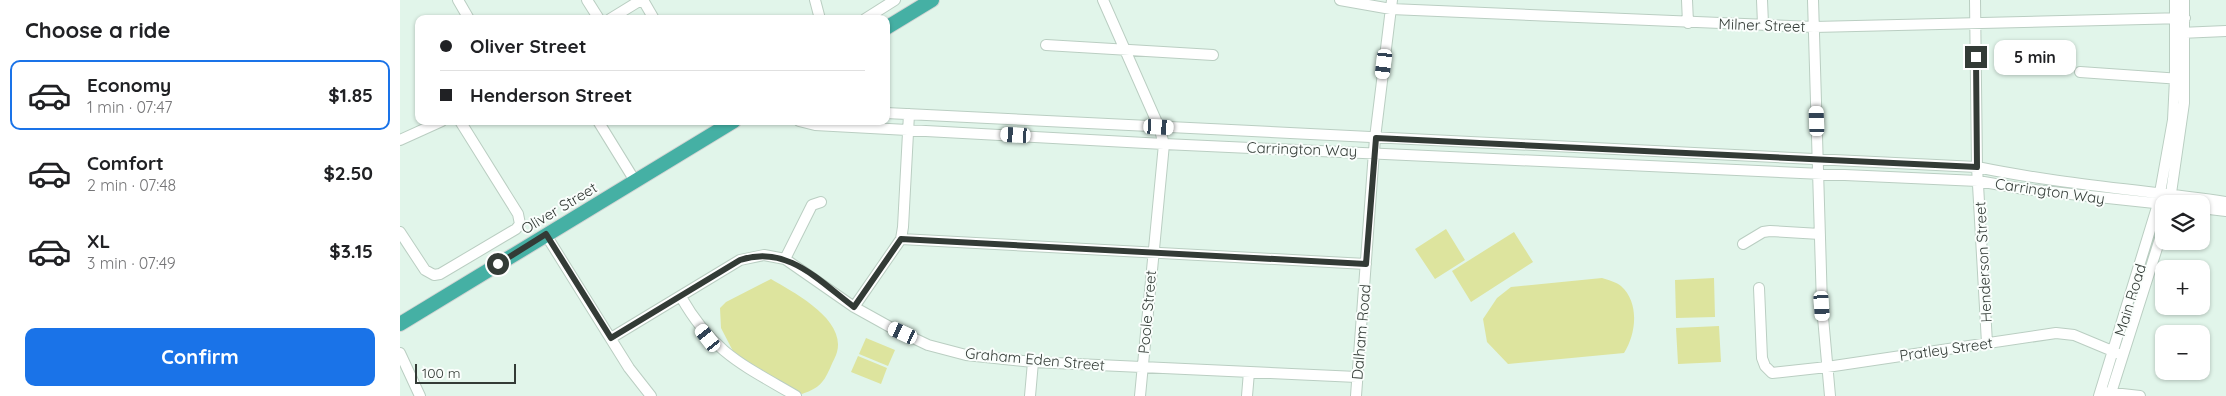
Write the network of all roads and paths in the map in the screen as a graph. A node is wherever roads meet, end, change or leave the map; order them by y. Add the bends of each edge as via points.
1 (458, 0) edge
2 (587, 0) edge
3 (642, 0) edge
4 (815, 0) edge
5 (895, 0) edge
6 (932, 0) edge
7 (1103, 0) edge
8 (1340, 0) edge
9 (1687, 0) edge
10 (1762, 0) edge
11 (1813, 0) edge
12 (1975, 0) edge
13 (2175, 0) edge
14 (2184, 0) edge
15 (1392, 4) edge
16 (467, 15) edge
17 (596, 15) edge
18 (617, 15) edge
19 (651, 15) edge
20 (819, 15) edge
21 (871, 15) edge
22 (2180, 18) junction
23 (1688, 23) junction
24 (1975, 23) junction
25 (1763, 24) junction
26 (890, 26) edge
27 (1814, 28) junction
28 (2226, 31) edge
29 (2180, 33) junction
30 (1046, 45) dead end
31 (1126, 50) junction
32 (1213, 56) dead end
33 (2080, 72) dead end
34 (2180, 79) junction
35 (890, 113) edge
36 (908, 114) junction
37 (433, 125) edge
38 (462, 125) edge
39 (600, 125) edge
40 (727, 125) edge
41 (815, 125) edge
42 (1159, 127) junction
43 (907, 130) junction
44 (1376, 138) junction
45 (400, 140) edge
46 (1164, 144) junction
47 (1375, 153) junction
48 (1818, 158) junction
49 (1977, 167) junction
50 (1819, 172) junction
51 (635, 181) junction
52 (1978, 181) junction
53 (2161, 195) edge
54 (2171, 195) edge
55 (2155, 199) edge
56 (2155, 200) edge
57 (2210, 201) edge
58 (821, 202) dead end
59 (2226, 202) edge
60 (2210, 209) edge
61 (2226, 211) edge
62 (2155, 218) edge
63 (400, 232) edge
64 (546, 234) junction
65 (1820, 234) junction
66 (901, 239) junction
67 (1743, 244) dead end
68 (2155, 250) edge
69 (1152, 253) junction
70 (785, 259) junction
71 (1366, 264) junction
72 (1759, 288) dead end
73 (681, 297) junction
74 (854, 307) junction
75 (400, 324) edge
76 (611, 338) junction
77 (1987, 344) junction
78 (400, 352) edge
79 (2118, 353) junction
80 (1034, 362) junction
81 (1142, 366) junction
82 (1827, 367) junction
83 (1249, 372) junction
84 (1357, 377) junction
85 (2105, 394) edge
86 (420, 396) edge
87 (651, 396) edge
88 (796, 396) edge
89 (1030, 396) edge
90 (1140, 396) edge
91 (1247, 396) edge
92 (1356, 396) edge
93 (1830, 396) edge
94 (2140, 396) edge

1 - 16 street
2 - 17 street
3 - 18 street
3 - 19 street
4 - 20 street
5 - 21 street
6 - 26 highway
7 - 31 street, Poole Street
8 - 15 street, Milner Street
9 - 23 street
10 - 25 street
11 - 27 street
12 - 24 street, Henderson Street
13 - 22 street
14 - 22 street
15 - 23 street, Milner Street
15 - 44 street, Dalham Road
22 - 24 street, Milner Street
22 - 29 street
23 - 25 street, Milner Street
24 - 27 street, Milner Street
24 - 49 street, Henderson Street
25 - 27 street, Milner Street
27 - 48 street
28 - 29 street
29 - 34 street
30 - 31 street
31 - 32 street
31 - 42 street, Poole Street
33 - 34 street
34 - 53 street, Main Road
34 - 54 street via 2182,125
35 - 36 street, Carrington Way
36 - 42 street, Carrington Way
36 - 43 street
37 - 45 street
38 - 63 street via 518,214 520,224 434,275 425,270
39 - 51 street
40 - 51 highway, Oliver Street
41 - 43 street, Carrington Way
42 - 44 street, Carrington Way
42 - 46 street, Poole Street
43 - 46 street, Carrington Way
43 - 66 street
44 - 47 street, Dalham Road
44 - 48 street, Carrington Way
46 - 47 street, Carrington Way
46 - 69 street, Poole Street
47 - 50 street, Carrington Way
47 - 71 street, Dalham Road
48 - 49 street, Carrington Way
48 - 50 street
49 - 52 street, Henderson Street
49 - 55 street, Carrington Way
50 - 52 street, Carrington Way
50 - 65 street
51 - 64 highway, Oliver Street
52 - 56 street, Carrington Way via 2024,189
52 - 77 street, Henderson Street
57 - 59 street, Carrington Way
58 - 70 street via 812,206
60 - 61 street
62 - 79 street, Main Road
64 - 75 highway, Oliver Street
64 - 76 street
65 - 67 street via 1770,231
65 - 82 street
66 - 69 street
66 - 74 street
68 - 79 street, Main Road
69 - 71 street
69 - 81 street, Poole Street
70 - 73 street, Graham Eden Street via 764,255 740,260
70 - 74 street, Graham Eden Street
71 - 84 street, Dalham Road
72 - 82 street, Pratley Street via 1762,358 1768,370 1772,373
73 - 76 street, Graham Eden Street
73 - 88 street via 699,326 725,353
74 - 80 street, Graham Eden Street via 928,345 966,355
76 - 87 street
77 - 79 street, Pratley Street via 2056,333 2074,335
77 - 82 street, Pratley Street
78 - 86 street
79 - 85 street, Main Road
80 - 81 street, Graham Eden Street
80 - 89 street
81 - 83 street, Graham Eden Street
81 - 90 street, Poole Street
82 - 93 street
83 - 84 street, Graham Eden Street
83 - 91 street
84 - 92 street, Dalham Road
85 - 94 street

